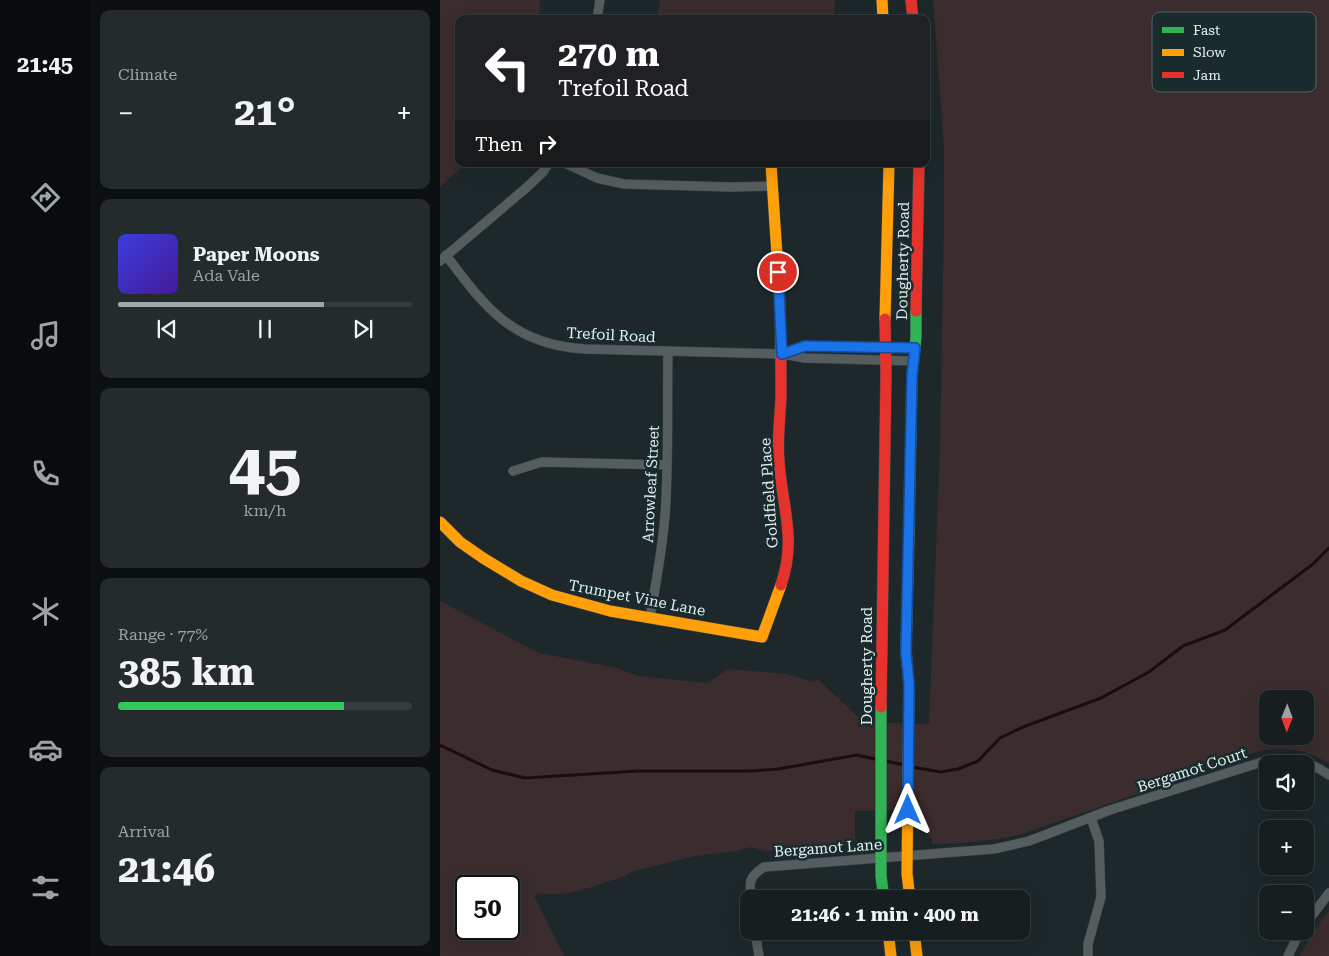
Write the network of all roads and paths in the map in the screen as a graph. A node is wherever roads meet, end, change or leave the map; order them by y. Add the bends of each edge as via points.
1 (600, 0) edge
2 (882, 0) edge
3 (911, 0) edge
4 (598, 15) edge
5 (883, 15) edge
6 (913, 15) edge
7 (546, 167) edge
8 (574, 167) edge
9 (771, 167) edge
10 (890, 167) edge
11 (919, 167) edge
12 (773, 186) junction
13 (443, 258) edge
14 (885, 348) junction
15 (915, 348) junction
16 (668, 352) junction
17 (782, 354) junction
18 (886, 361) junction
19 (913, 361) junction
20 (667, 465) junction
21 (513, 472) dead end
22 (440, 522) edge
23 (650, 618) junction
24 (762, 636) joint
25 (1329, 775) edge
26 (1091, 818) junction
27 (908, 856) junction
28 (882, 858) junction
29 (750, 890) edge
30 (883, 890) edge
31 (909, 890) edge
32 (1329, 893) edge
33 (1314, 913) edge
34 (756, 940) edge
35 (889, 940) edge
36 (915, 940) edge
37 (1296, 940) edge
38 (759, 956) edge
39 (891, 956) edge
40 (917, 956) edge
41 (1088, 956) edge
42 (1288, 956) edge

1 - 4 street
2 - 5 main road
3 - 6 main road
7 - 13 street
8 - 12 street via 597,178 624,184
9 - 12 main road, Goldfield Place
10 - 14 main road, Dougherty Road
11 - 15 main road, Dougherty Road
12 - 17 main road, Goldfield Place
13 - 16 street, Trefoil Road via 507,324 530,338 570,348
14 - 15 street, Trefoil Road
14 - 17 street, Trefoil Road via 805,346
14 - 18 main road, Dougherty Road
15 - 19 main road, Dougherty Road
16 - 17 street, Trefoil Road
16 - 20 street, Arrowleaf Street
17 - 18 street, Trefoil Road
17 - 24 main road, Goldfield Place via 779,461 789,544 786,570
18 - 19 street, Trefoil Road
18 - 28 main road, Dougherty Road
19 - 27 main road, Dougherty Road via 906,652 909,684
20 - 21 street via 542,462
20 - 23 street, Arrowleaf Street via 661,548
22 - 23 main road, Trumpet Vine Lane via 453,538 520,580 560,598
23 - 24 main road, Trumpet Vine Lane
25 - 26 street, Bergamot Court via 1299,760 1265,761
26 - 27 street, Bergamot Court via 1028,841 994,849
26 - 41 street via 1099,842 1102,897 1088,944
27 - 28 street, Bergamot Lane
27 - 31 main road, Dougherty Road
28 - 29 street, Bergamot Lane via 764,867 752,875
28 - 30 main road, Dougherty Road
32 - 33 street
34 - 38 street
35 - 39 main road
36 - 40 main road
37 - 42 street

